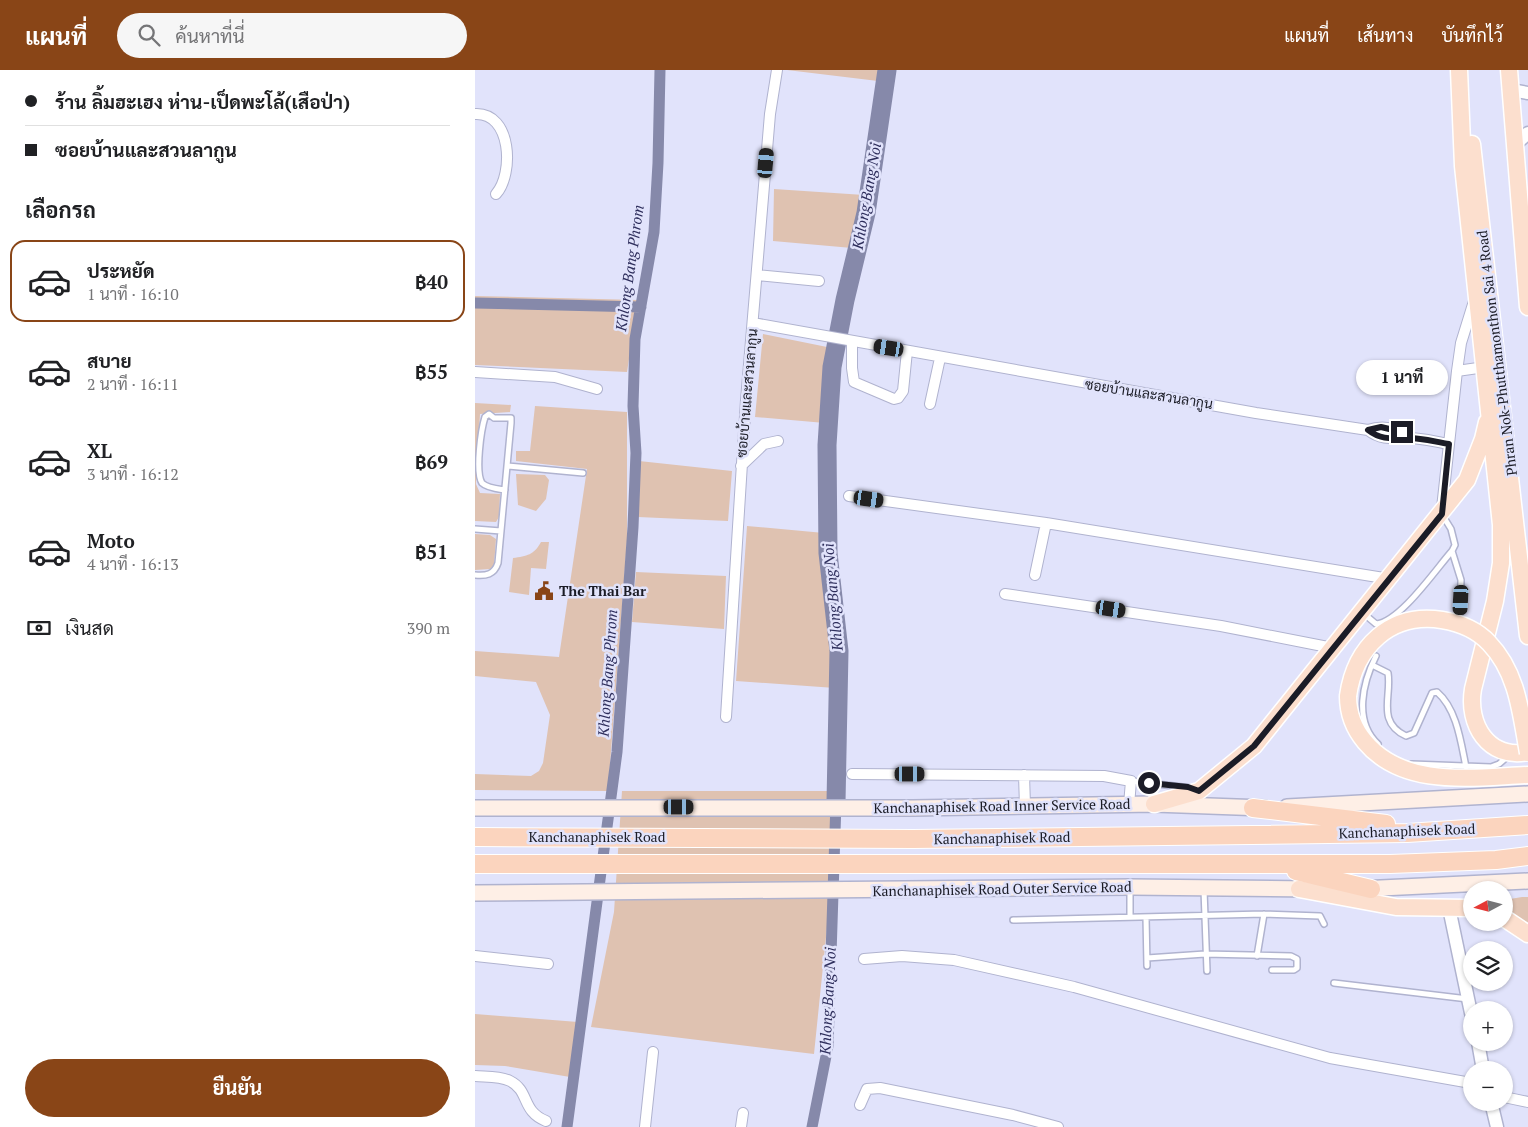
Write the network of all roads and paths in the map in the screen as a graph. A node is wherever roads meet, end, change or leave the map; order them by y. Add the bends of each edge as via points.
1 (777, 70) edge
2 (1459, 70) edge
3 (1463, 70) edge
4 (1509, 70) edge
5 (1511, 90) junction
6 (1528, 93) edge
7 (475, 114) edge
8 (1522, 139) edge
9 (1518, 167) junction
10 (1528, 187) edge
11 (496, 194) dead end
12 (757, 275) junction
13 (819, 281) dead end
14 (1476, 291) junction
15 (1528, 307) edge
16 (753, 323) junction
17 (847, 341) junction
18 (907, 351) junction
19 (940, 358) junction
20 (1485, 367) junction
21 (475, 372) edge
22 (1457, 372) junction
23 (597, 389) dead end
24 (1488, 396) junction
25 (930, 404) dead end
26 (778, 441) dead end
27 (1449, 444) junction
28 (507, 466) junction
29 (741, 466) junction
30 (583, 473) dead end
31 (505, 490) junction
32 (849, 496) dead end
33 (1442, 514) junction
34 (1047, 523) junction
35 (475, 529) edge
36 (501, 531) junction
37 (1452, 551) junction
38 (475, 575) edge
39 (1035, 575) dead end
40 (1390, 579) junction
41 (1005, 594) dead end
42 (1362, 612) junction
43 (1460, 613) dead end
44 (1528, 636) edge
45 (1333, 648) junction
46 (1376, 656) dead end
47 (1372, 665) junction
48 (726, 718) dead end
49 (1385, 750) dead end
50 (1523, 753) edge
51 (1391, 755) dead end
52 (1466, 767) junction
53 (852, 774) dead end
54 (1025, 775) junction
55 (1528, 775) edge
56 (1131, 781) junction
57 (1199, 791) junction
58 (1528, 794) edge
59 (1154, 804) junction
60 (1129, 805) junction
61 (1025, 806) junction
62 (475, 808) edge
63 (1253, 808) junction
64 (1528, 825) edge
65 (1407, 833) junction
66 (475, 837) edge
67 (1528, 856) edge
68 (475, 864) edge
69 (1270, 864) junction
70 (1528, 881) edge
71 (1131, 887) junction
72 (1204, 889) junction
73 (1299, 889) junction
74 (1371, 889) junction
75 (475, 893) edge
76 (1449, 908) junction
77 (1463, 908) edge
78 (1265, 914) junction
79 (1204, 915) junction
80 (1146, 916) junction
81 (1130, 917) junction
82 (1013, 920) dead end
83 (1324, 924) dead end
84 (1513, 924) edge
85 (1528, 934) edge
86 (1205, 954) junction
87 (475, 956) edge
88 (1257, 956) junction
89 (1147, 958) junction
90 (864, 959) dead end
91 (547, 964) dead end
92 (1147, 966) dead end
93 (1272, 970) dead end
94 (1207, 972) dead end
95 (1334, 983) dead end
96 (1469, 999) joint
97 (653, 1052) dead end
98 (475, 1076) edge
99 (1463, 1082) edge
100 (1513, 1099) edge
101 (1528, 1102) edge
102 (860, 1106) dead end
103 (1493, 1111) edge
104 (743, 1113) dead end
105 (546, 1121) dead end
106 (645, 1127) edge
107 (741, 1127) edge
108 (1058, 1127) edge
109 (1497, 1127) edge

1 - 12 street, ซอยบ้านและสวนลากูน via 770,114
2 - 14 main road via 1462,148
3 - 44 main road, Phran Nok-Phutthamonthon Sai 4 Road
4 - 5 main road
5 - 6 street
5 - 8 main road
7 - 11 street via 494,120 507,146 505,177
8 - 9 main road
9 - 10 main road
9 - 15 main road
12 - 13 street
12 - 16 street, ซอยบ้านและสวนลากูน
14 - 20 main road
14 - 22 street via 1461,343
16 - 17 street, ซอยบ้านและสวนลากูน
16 - 29 street, ซอยบ้านและสวนลากูน
17 - 18 street, ซอยบ้านและสวนลากูน
17 - 18 street via 854,382 894,399 903,391
18 - 19 street, ซอยบ้านและสวนลากูน
19 - 25 street
19 - 27 street, ซอยบ้านและสวนลากูน via 1256,413 1368,430 1381,427 1397,430 1409,438
20 - 22 street
20 - 24 main road
21 - 23 street via 555,377
22 - 27 street
24 - 33 main road via 1488,419 1476,461 1467,480
24 - 50 main road via 1501,525 1501,563 1471,706 1481,736 1494,747
26 - 29 street via 763,444
27 - 33 street
28 - 30 lane
28 - 31 lane
28 - 31 lane via 511,418 494,418 489,414 482,427 479,478 489,487
29 - 48 street, ซอยบ้านและสวนลากูน
31 - 36 lane
32 - 34 street
33 - 37 lane via 1454,537
33 - 40 main road
34 - 39 street
34 - 40 street
35 - 36 lane
36 - 38 lane via 496,569 489,574
37 - 42 lane via 1388,620 1376,624
37 - 43 lane via 1461,580
40 - 42 main road
41 - 45 street via 1221,626
42 - 45 main road
45 - 57 main road via 1254,746
46 - 47 lane
47 - 49 lane via 1363,688 1362,707 1375,742
47 - 52 lane via 1388,673 1388,718 1406,736 1414,733 1432,693 1442,696 1454,719
50 - 52 lane via 1499,764
50 - 55 main road, bridge via 1519,701 1505,665 1489,643 1470,628 1422,619 1401,623 1383,633 1359,658 1348,696 1350,714 1360,737 1378,756 1391,765 1417,774 1449,778
51 - 52 lane via 1410,764
53 - 54 street
54 - 56 street via 1104,776
54 - 61 street
56 - 57 lane
56 - 60 street
57 - 59 main road
58 - 63 main road, Kanchanaphisek Road Inner Service Road
59 - 60 main road, Kanchanaphisek Road Inner Service Road
59 - 63 main road, Kanchanaphisek Road Inner Service Road
60 - 61 main road, Kanchanaphisek Road Inner Service Road
61 - 62 main road, Kanchanaphisek Road Inner Service Road
63 - 65 highway via 1384,824
64 - 65 highway, Kanchanaphisek Road
65 - 66 highway, Kanchanaphisek Road via 913,839
67 - 69 highway, Kanchanaphisek Road via 1390,864
68 - 69 highway, Kanchanaphisek Road
69 - 74 highway
70 - 74 main road, Kanchanaphisek Road Outer Service Road
71 - 72 main road, Kanchanaphisek Road Outer Service Road
71 - 75 main road, Kanchanaphisek Road Outer Service Road
71 - 81 lane
72 - 73 main road, Kanchanaphisek Road Outer Service Road
72 - 79 lane
73 - 74 main road, Kanchanaphisek Road Outer Service Road
73 - 76 main road via 1382,905
76 - 77 main road
76 - 96 street
78 - 79 lane
78 - 83 lane via 1320,916
78 - 88 lane
79 - 80 lane
79 - 86 lane
80 - 81 lane
80 - 89 lane
81 - 82 lane
84 - 85 main road
86 - 88 lane
86 - 89 lane
86 - 94 lane
87 - 91 street
88 - 93 lane via 1291,956 1297,959 1294,970
89 - 92 lane
90 - 99 street via 902,956 954,960 1074,987 1330,1058
95 - 96 lane
97 - 106 street
98 - 105 street via 511,1081 520,1088 530,1111
100 - 101 street
102 - 108 street via 867,1089 880,1088
103 - 109 street
104 - 107 street

